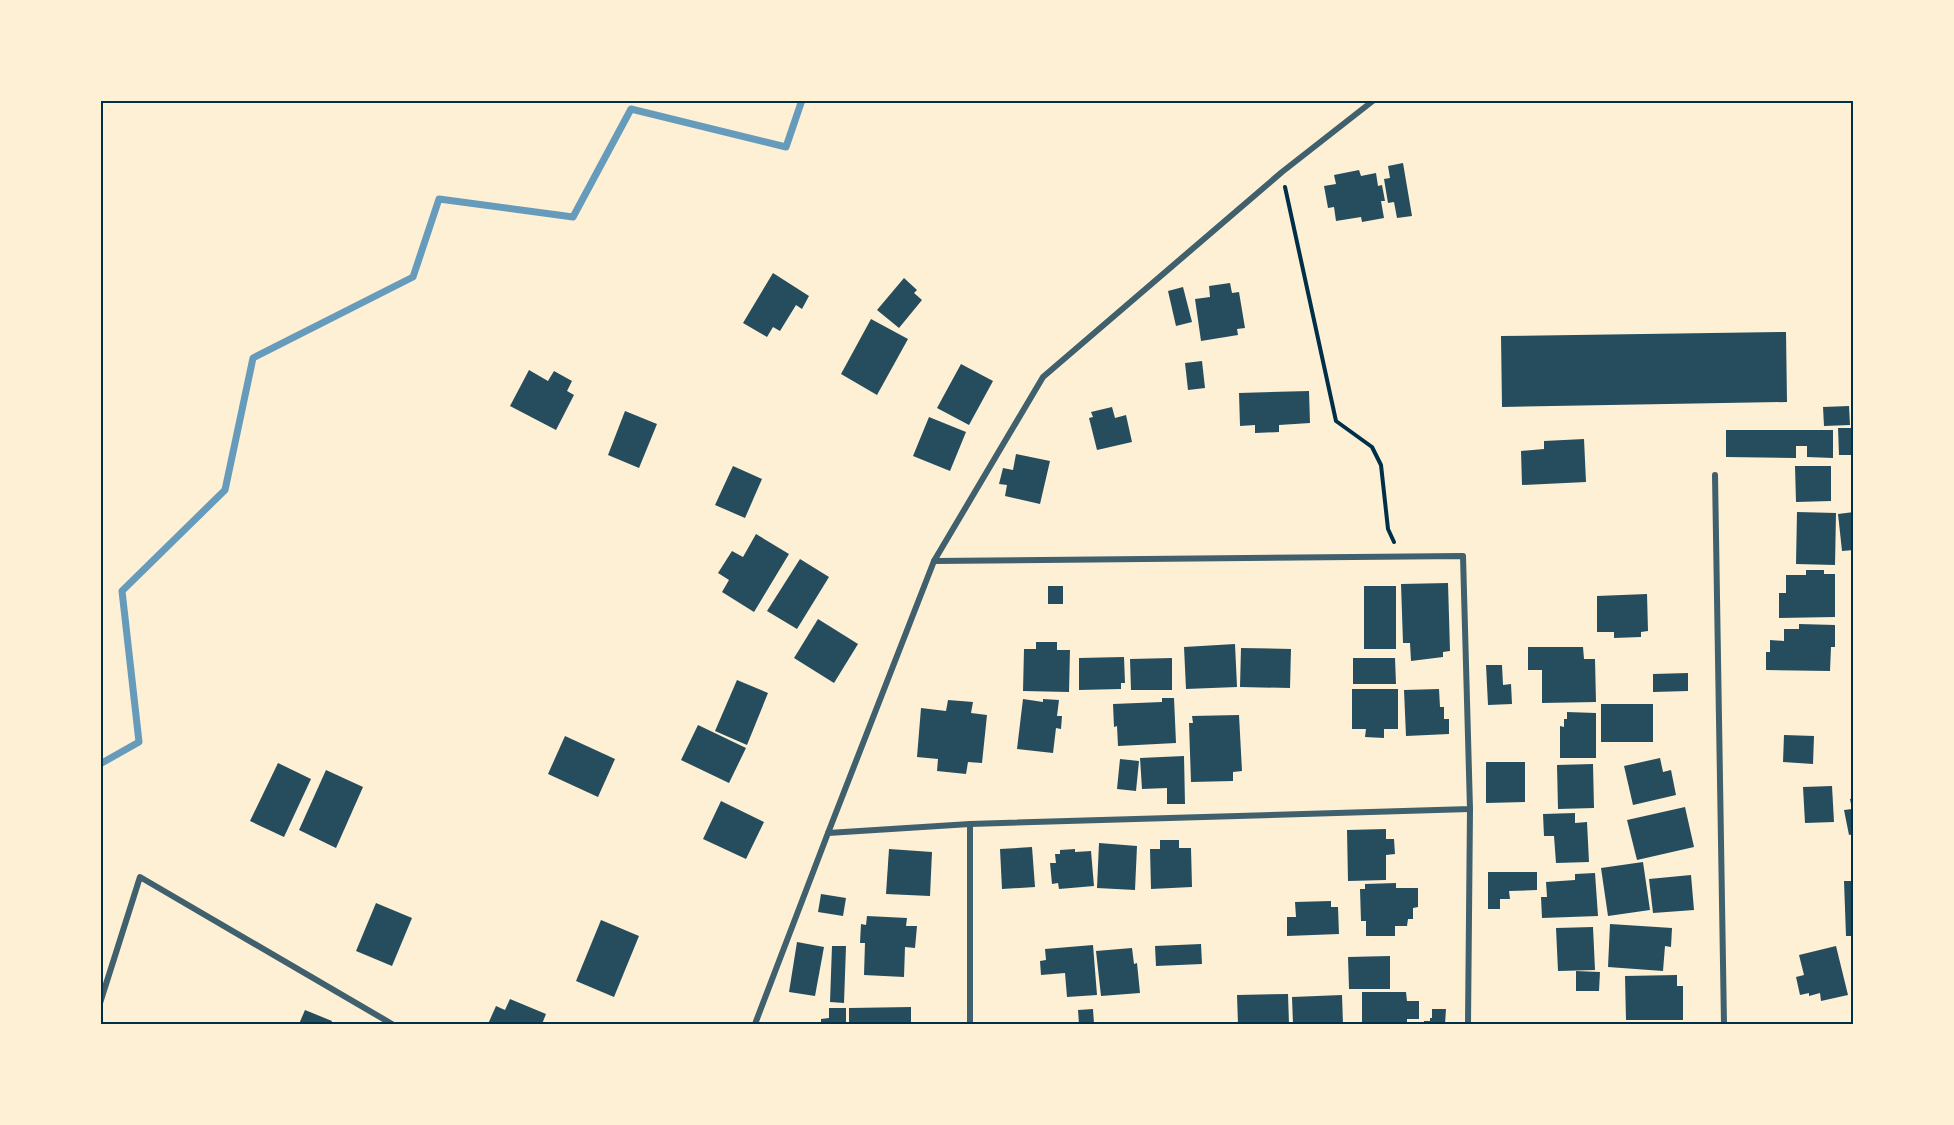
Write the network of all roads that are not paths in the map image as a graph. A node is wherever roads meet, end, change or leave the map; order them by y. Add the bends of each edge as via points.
1 (1374, 100) edge
2 (1715, 475) dead end
3 (934, 561) junction
4 (1470, 809) junction
5 (970, 824) junction
6 (828, 833) junction
7 (100, 1004) edge
8 (392, 1024) edge
9 (755, 1024) edge
10 (970, 1024) edge
11 (1468, 1024) edge
12 (1724, 1024) edge

1 - 3 street via 1282,171 1043,377
2 - 12 street
3 - 4 street via 1463,556
3 - 6 street
4 - 5 street
4 - 11 street
5 - 6 street
5 - 10 street
6 - 9 street
7 - 8 street via 140,877

